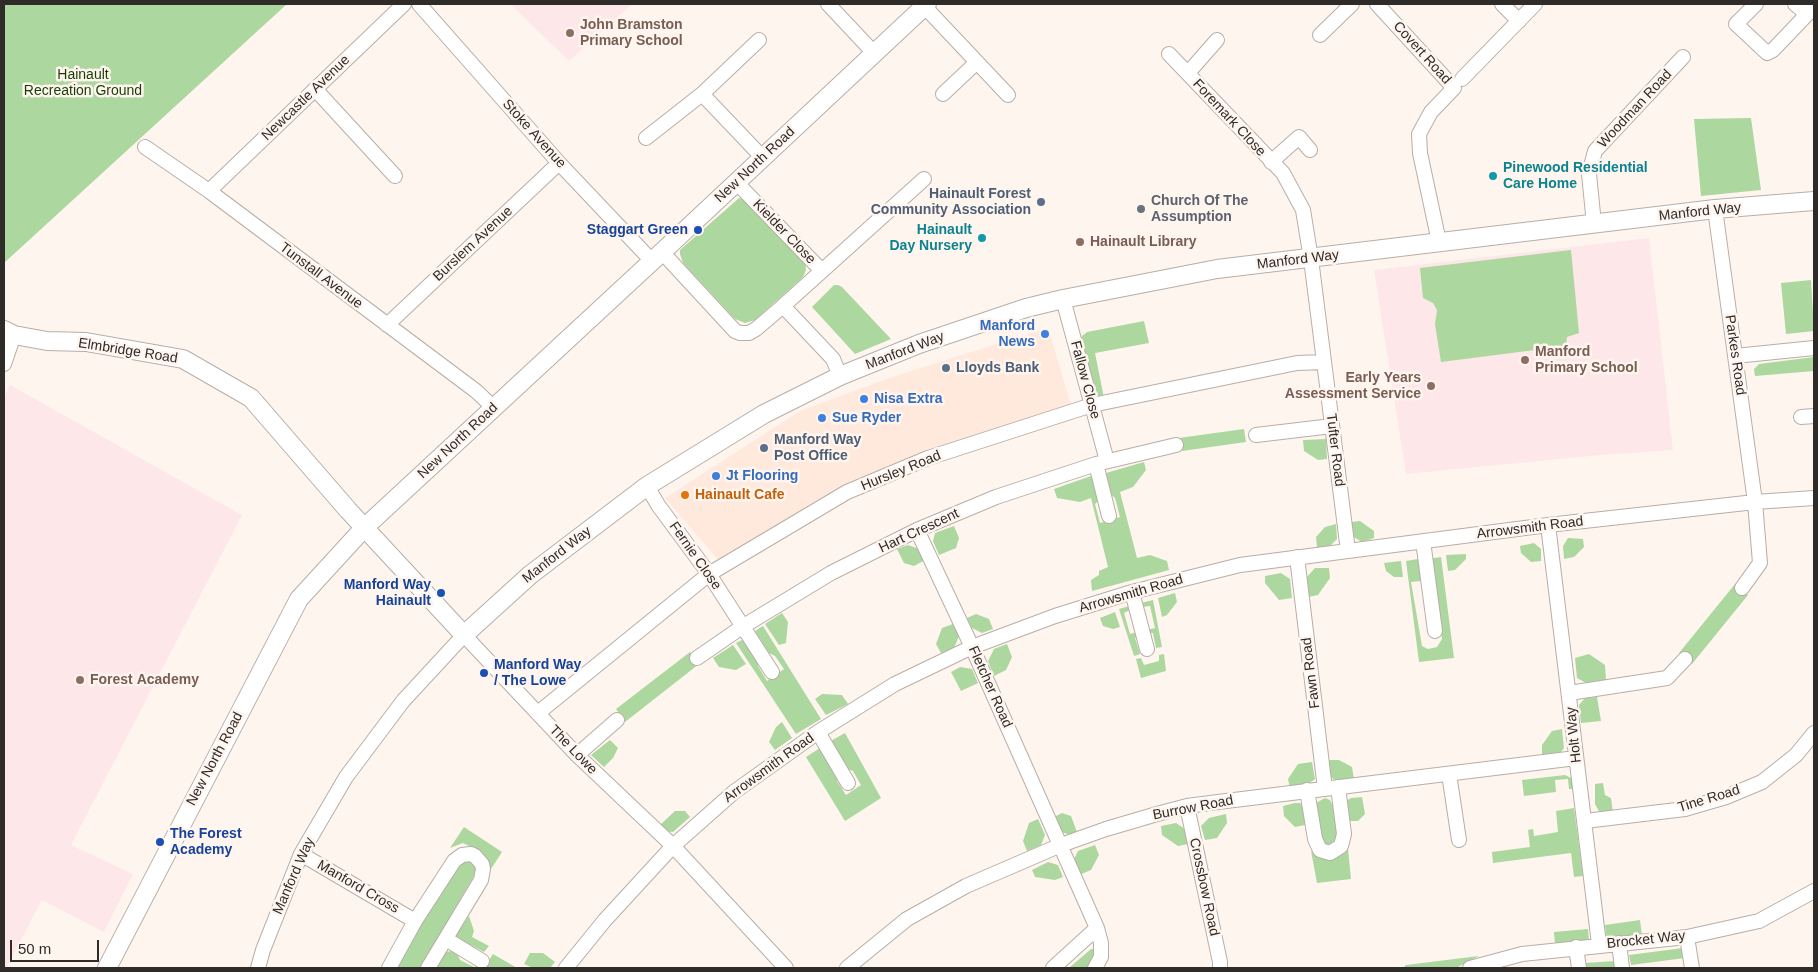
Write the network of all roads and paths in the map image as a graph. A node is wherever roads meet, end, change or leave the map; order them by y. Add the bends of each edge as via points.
1 (404, 4) edge
2 (419, 4) edge
3 (828, 4) edge
4 (1352, 4) edge
5 (1377, 4) edge
6 (1502, 4) edge
7 (1535, 4) edge
8 (1756, 4) edge
9 (1795, 4) edge
10 (926, 5) edge
11 (1811, 11) edge
12 (1519, 21) junction
13 (1320, 35) dead end
14 (759, 40) dead end
15 (1217, 40) dead end
16 (874, 53) junction
17 (1169, 54) dead end
18 (1683, 57) dead end
19 (977, 62) junction
20 (1188, 73) junction
21 (1462, 78) dead end
22 (315, 90) junction
23 (702, 94) junction
24 (943, 94) dead end
25 (1008, 95) dead end
26 (646, 138) dead end
27 (145, 147) dead end
28 (1310, 150) dead end
29 (763, 158) junction
30 (1271, 162) junction
31 (559, 163) junction
32 (394, 176) dead end
33 (924, 179) dead end
34 (736, 182) junction
35 (209, 191) junction
36 (1814, 201) edge
37 (1715, 209) junction
38 (1594, 224) junction
39 (1439, 242) junction
40 (657, 256) junction
41 (1311, 258) junction
42 (821, 270) junction
43 (1063, 299) junction
44 (783, 306) junction
45 (387, 325) junction
46 (9, 332) edge
47 (1814, 348) edge
48 (1735, 356) junction
49 (1324, 362) junction
50 (4, 364) edge
51 (840, 376) junction
52 (1092, 405) junction
53 (494, 408) junction
54 (1332, 426) junction
55 (1256, 435) dead end
56 (1176, 445) dead end
57 (1102, 462) junction
58 (646, 486) junction
59 (1814, 498) edge
60 (1755, 502) junction
61 (1109, 516) dead end
62 (1548, 525) junction
63 (364, 528) junction
64 (917, 530) junction
65 (1423, 541) junction
66 (1348, 552) junction
67 (1297, 557) junction
68 (709, 574) junction
69 (1742, 588) dead end
70 (1132, 592) junction
71 (742, 627) junction
72 (1435, 630) dead end
73 (464, 635) junction
74 (972, 647) junction
75 (1147, 649) dead end
76 (697, 658) dead end
77 (1685, 659) dead end
78 (772, 672) dead end
79 (1569, 693) junction
80 (538, 713) junction
81 (617, 720) dead end
82 (818, 732) junction
83 (1814, 733) edge
84 (577, 756) junction
85 (1576, 758) junction
86 (1448, 774) junction
87 (848, 784) dead end
88 (1331, 788) junction
89 (1307, 790) junction
90 (1187, 806) junction
91 (1585, 821) junction
92 (1459, 840) dead end
93 (1061, 845) junction
94 (673, 846) junction
95 (301, 854) junction
96 (1814, 891) edge
97 (416, 921) junction
98 (1097, 928) junction
99 (1687, 936) junction
100 (446, 939) junction
101 (1619, 943) junction
102 (1599, 944) junction
103 (1576, 947) junction
104 (482, 961) dead end
105 (106, 968) edge
106 (258, 968) edge
107 (389, 968) edge
108 (428, 968) edge
109 (566, 968) edge
110 (786, 968) edge
111 (847, 968) edge
112 (1053, 968) edge
113 (1095, 968) edge
114 (1220, 968) edge
115 (1470, 968) edge
116 (1578, 968) edge
117 (1622, 968) edge
118 (1692, 968) edge

1 - 22 street, Newcastle Avenue
2 - 31 street, Stoke Avenue
3 - 16 street
4 - 13 street
5 - 39 street, Covert Road via 1454,88 1431,112 1419,134
6 - 12 street
7 - 12 street
8 - 11 street via 1736,24 1767,53
9 - 11 street
10 - 16 street, New North Road
10 - 19 street
12 - 21 street
14 - 23 street
15 - 20 street, Foremark Close
16 - 29 street, New North Road
17 - 20 street, Foremark Close
18 - 38 street, Woodman Road via 1596,151 1589,174
19 - 24 street
19 - 25 street
20 - 30 street, Foremark Close
22 - 32 street
22 - 35 street, Newcastle Avenue
23 - 26 street
23 - 29 street
27 - 35 street, Tunstall Avenue
28 - 30 street, Foremark Close via 1298,137
29 - 34 street, New North Road
30 - 41 street, Foremark Close via 1283,173 1303,210
31 - 40 street, Stoke Avenue
31 - 45 street, Burslem Avenue
33 - 42 street, Kielder Close
34 - 40 street, New North Road
34 - 42 street, Kielder Close
35 - 45 street, Tunstall Avenue
36 - 37 street, Manford Way
37 - 38 street, Manford Way
37 - 48 street, Parkes Road
38 - 39 street, Manford Way
39 - 41 street, Manford Way
40 - 44 street via 740,333 756,329
40 - 53 street, New North Road
41 - 43 street, Manford Way via 1217,269
41 - 49 street, Tufter Road
42 - 44 street
43 - 51 street, Manford Way via 1026,308 920,344
43 - 52 street, Fallow Close
44 - 51 street via 833,359
45 - 53 street, Tunstall Avenue
46 - 50 street
46 - 63 street, Elmbridge Road via 46,341 86,342 183,359 251,398
47 - 48 street
48 - 60 street, Parkes Road
49 - 52 street, Hursley Road via 1297,363
49 - 54 street, Tufter Road
51 - 58 street, Manford Way via 764,414
52 - 57 street, Fallow Close
52 - 68 street, Hursley Road via 928,458 847,492
53 - 63 street, New North Road
54 - 55 street
54 - 66 street, Tufter Road
56 - 57 street, Hart Crescent
57 - 61 street, Fallow Close
57 - 64 street, Hart Crescent via 996,497
58 - 68 street, Fernie Close
58 - 73 street, Manford Way via 530,575
59 - 60 street, Arrowsmith Road
60 - 62 street, Arrowsmith Road
60 - 69 street, Parkes Road via 1760,563
62 - 65 street, Arrowsmith Road
62 - 79 street, Holt Way
63 - 73 street, The Lowe
63 - 105 street, New North Road via 299,599
64 - 71 street, Hart Crescent via 831,573
64 - 74 street, Fletcher Road
65 - 66 street, Arrowsmith Road
65 - 72 street
66 - 67 street, Arrowsmith Road
67 - 70 street, Arrowsmith Road via 1240,565
67 - 88 street, Fawn Road
68 - 71 street, Fernie Close
68 - 80 street, Hursley Road
70 - 74 street, Arrowsmith Road
70 - 75 street
71 - 76 street, Hart Crescent
71 - 78 street, Fernie Close
73 - 80 street, The Lowe
73 - 95 street, Manford Way via 402,701 346,777
74 - 82 street, Arrowsmith Road via 895,684
74 - 93 street, Fletcher Road
77 - 79 street via 1667,678
79 - 85 street, Holt Way
80 - 84 street, The Lowe
81 - 84 street
82 - 87 street
82 - 94 street, Arrowsmith Road via 734,792
83 - 91 street, Tine Road via 1796,755 1762,782 1726,797 1685,809
84 - 94 street, The Lowe
85 - 86 street, Burrow Road
85 - 91 street, Holt Way
86 - 88 street, Burrow Road
86 - 92 street
88 - 89 street, Burrow Road
88 - 89 street, Fawn Road via 1344,834 1341,846 1330,853 1320,850 1315,838
89 - 90 street, Burrow Road
90 - 93 street, Burrow Road
90 - 114 street, Crossbow Road
91 - 102 street, Holt Way
93 - 98 street, Fletcher Road
93 - 111 street, Burrow Road via 966,886 907,919
94 - 109 street, Arrowsmith Road
94 - 110 street, The Lowe
95 - 97 street, Manford Cross
95 - 106 street, Manford Way
96 - 99 street, Brocket Way via 1759,921
97 - 100 street via 454,861 462,855 475,856 483,869 481,880
97 - 107 street
98 - 112 street
98 - 113 street, Fletcher Road via 1101,957
99 - 101 street, Brocket Way
99 - 118 street
100 - 104 street
100 - 108 street
101 - 102 street, Brocket Way
101 - 117 street
102 - 103 street, Brocket Way
103 - 115 street, Brocket Way via 1522,954
103 - 116 street

